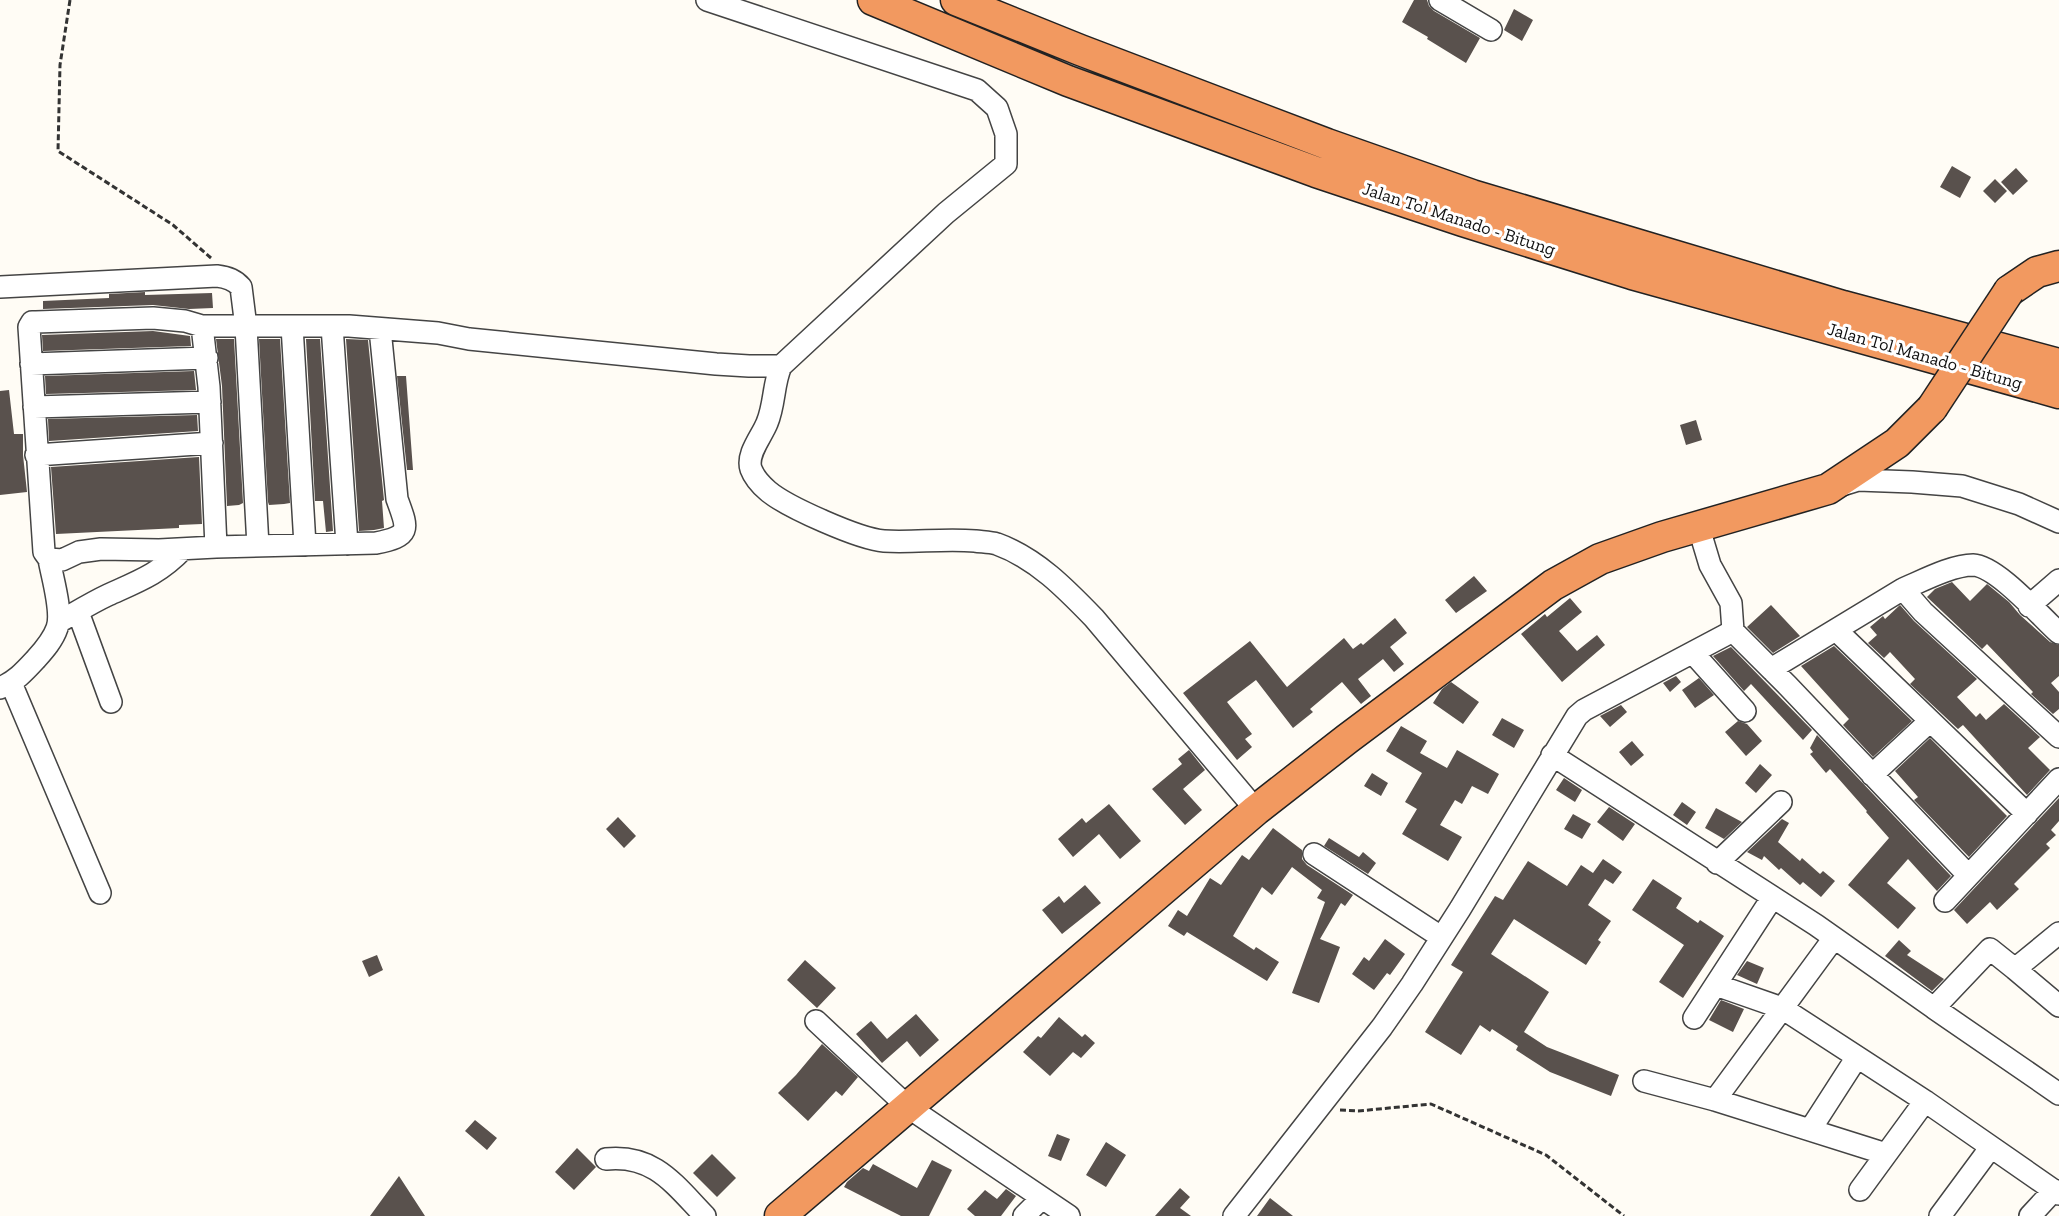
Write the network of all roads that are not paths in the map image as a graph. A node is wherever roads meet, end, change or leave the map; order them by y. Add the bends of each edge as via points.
1 (707, 0) edge
2 (873, 0) edge
3 (956, 0) edge
4 (1440, 0) edge
5 (1491, 30) dead end
6 (2059, 266) edge
7 (0, 286) edge
8 (1839, 319) junction
9 (292, 326) junction
10 (332, 326) junction
11 (202, 327) junction
12 (246, 327) junction
13 (380, 329) junction
14 (207, 358) junction
15 (31, 364) junction
16 (2059, 364) edge
17 (781, 366) junction
18 (2059, 393) edge
19 (210, 402) junction
20 (33, 407) junction
21 (212, 443) junction
22 (36, 455) junction
23 (1828, 489) junction
24 (2059, 522) edge
25 (1698, 525) junction
26 (305, 544) junction
27 (347, 544) junction
28 (258, 546) junction
29 (216, 547) junction
30 (183, 549) junction
31 (49, 559) junction
32 (2059, 580) edge
33 (1903, 589) junction
34 (2030, 606) junction
35 (78, 612) junction
36 (59, 622) junction
37 (1836, 630) junction
38 (1733, 631) junction
39 (2059, 633) edge
40 (1693, 653) junction
41 (1771, 669) junction
42 (6, 686) edge
43 (111, 702) dead end
44 (1745, 711) dead end
45 (1930, 721) junction
46 (2059, 737) edge
47 (1552, 755) junction
48 (1872, 774) junction
49 (2059, 779) edge
50 (1781, 802) dead end
51 (1256, 810) junction
52 (2027, 814) junction
53 (1314, 854) dead end
54 (1717, 862) junction
55 (1968, 875) junction
56 (100, 893) dead end
57 (1772, 898) junction
58 (1945, 901) dead end
59 (2059, 933) edge
60 (1441, 937) junction
61 (1833, 938) junction
62 (2015, 969) junction
63 (1716, 985) junction
64 (2059, 1006) edge
65 (1782, 1008) junction
66 (1934, 1008) junction
67 (1694, 1018) dead end
68 (816, 1021) dead end
69 (1857, 1057) junction
70 (1644, 1081) dead end
71 (2059, 1094) edge
72 (1715, 1100) junction
73 (1925, 1101) junction
74 (908, 1107) junction
75 (1810, 1130) junction
76 (1991, 1147) junction
77 (1886, 1154) junction
78 (606, 1159) dead end
79 (1860, 1190) dead end
80 (2056, 1192) edge
81 (1042, 1198) junction
82 (705, 1216) edge
83 (780, 1216) edge
84 (1024, 1216) edge
85 (1069, 1216) edge
86 (1234, 1216) edge
87 (1940, 1216) edge
88 (2030, 1216) edge

1 - 17 street via 977,90 996,108 1006,134 1006,164 946,213
2 - 8 highway, Jalan Tol Manado - Bitung via 1068,81 1316,172 1621,270
3 - 8 highway, Jalan Tol Manado - Bitung via 1327,144
4 - 5 street
6 - 23 highway, bridge via 2037,272 2009,291 1932,408 1897,443
7 - 12 street via 217,276 241,287
8 - 16 highway, Jalan Tol Manado - Bitung
8 - 18 highway, Jalan Tol Manado - Bitung
9 - 10 street
9 - 12 street
9 - 26 street
10 - 13 street
10 - 27 street
11 - 12 street
11 - 14 street
11 - 15 street via 153,318 32,322
12 - 28 street
13 - 17 street via 716,364
13 - 27 street via 397,498 404,530 392,540
14 - 15 street
14 - 19 street
15 - 20 street
17 - 51 street via 772,411 750,460 751,470 768,491 862,536 883,541 995,543 1025,557 1066,589 1094,618
19 - 20 street
19 - 21 street
20 - 22 street
21 - 22 street
21 - 29 street
22 - 31 street via 44,552
23 - 24 street via 1858,480 1962,486
23 - 25 highway
25 - 38 street via 1710,565 1731,603
25 - 51 highway via 1600,560 1553,585
26 - 27 street
26 - 28 street
28 - 29 street
29 - 30 street
30 - 31 street via 101,549 79,552 62,560
30 - 35 street via 151,576
31 - 36 street
32 - 34 street
33 - 34 street via 1947,571 1982,566 2000,577
33 - 37 street
33 - 46 street
34 - 39 street
35 - 36 street
35 - 43 street
36 - 42 street via 24,674
37 - 41 street
37 - 45 street
38 - 40 street
38 - 41 street
40 - 44 street
40 - 47 street via 1584,710
41 - 48 street
42 - 56 street
45 - 48 street
45 - 52 street
47 - 54 street
47 - 60 street
48 - 55 street
49 - 52 street
50 - 54 street
51 - 74 highway
52 - 55 street
53 - 60 street
54 - 57 street
55 - 58 street
57 - 61 street
57 - 63 street
59 - 62 street
60 - 86 street via 1382,1026
61 - 65 street
61 - 66 street
62 - 64 street
62 - 66 street via 1990,949
63 - 65 street
63 - 67 street
65 - 69 street
65 - 72 street
66 - 71 street
68 - 74 street
69 - 73 street
69 - 75 street
70 - 72 street
72 - 75 street
73 - 76 street
73 - 77 street
74 - 81 street
74 - 83 highway
75 - 77 street
76 - 80 street
76 - 87 street
77 - 79 street
78 - 82 street via 629,1158 657,1169
80 - 88 street
81 - 84 street
81 - 85 street

